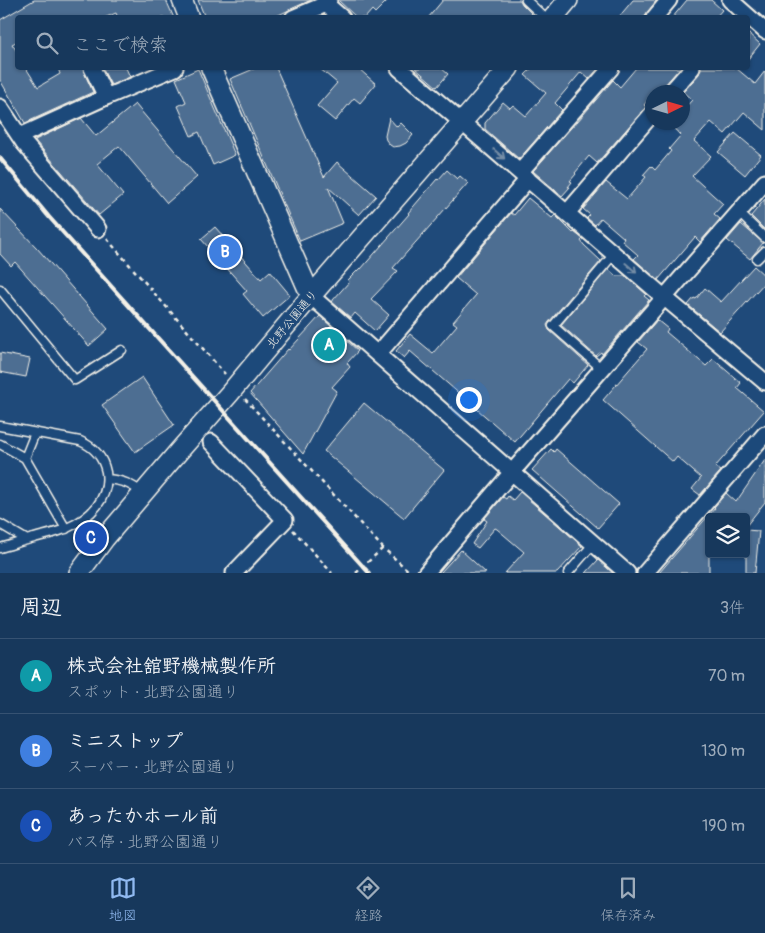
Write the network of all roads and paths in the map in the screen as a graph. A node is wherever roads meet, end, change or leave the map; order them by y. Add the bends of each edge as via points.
1 (182, 0) edge
2 (526, 0) edge
3 (568, 0) edge
4 (669, 0) edge
5 (326, 1) edge
6 (189, 15) edge
7 (299, 15) edge
8 (339, 15) edge
9 (542, 15) edge
10 (555, 15) edge
11 (656, 15) edge
12 (750, 17) edge
13 (765, 31) edge
14 (93, 70) edge
15 (170, 70) edge
16 (212, 70) edge
17 (402, 70) edge
18 (507, 70) edge
19 (608, 70) edge
20 (690, 70) edge
21 (677, 85) edge
22 (106, 97) junction
23 (0, 107) edge
24 (462, 122) junction
25 (645, 122) edge
26 (20, 136) junction
27 (524, 176) junction
28 (765, 182) edge
29 (738, 212) junction
30 (567, 213) junction
31 (98, 230) joint
32 (765, 238) edge
33 (765, 251) edge
34 (614, 254) junction
35 (757, 260) dead end
36 (0, 288) edge
37 (311, 296) junction
38 (665, 298) junction
39 (122, 350) dead end
40 (378, 354) junction
41 (602, 369) junction
42 (226, 375) dead end
43 (765, 382) edge
44 (243, 398) dead end
45 (0, 426) edge
46 (34, 433) junction
47 (765, 434) edge
48 (210, 442) dead end
49 (0, 444) edge
50 (25, 458) junction
51 (512, 472) junction
52 (107, 478) junction
53 (143, 493) junction
54 (284, 520) junction
55 (0, 524) edge
56 (66, 529) junction
57 (27, 540) junction
58 (594, 543) junction
59 (0, 548) edge
60 (383, 548) junction
61 (236, 572) edge
62 (78, 573) edge
63 (332, 573) edge
64 (356, 573) edge
65 (412, 573) edge
66 (426, 573) edge
67 (568, 573) edge
68 (627, 573) edge
69 (645, 573) edge

1 - 6 street
2 - 9 lane
3 - 10 street
4 - 11 street
5 - 7 street
5 - 8 street
12 - 13 street
14 - 22 street
15 - 22 street
16 - 37 street
17 - 24 street
18 - 24 street, 北野公園通り
19 - 27 street
20 - 21 street
22 - 26 street
23 - 26 street
24 -> 27 street
24 - 37 street, 北野公園通り
25 - 30 street
26 - 31 street
27 - 30 street
27 - 40 street
28 - 29 street
29 - 32 lane
29 - 38 street
30 - 34 street
31 - 42 path
33 - 35 lane
34 -> 38 street
34 - 41 lane via 553,326
36 - 39 lane via 75,380
37 - 40 street
37 - 53 street, 北野公園通り
38 - 41 street
38 - 43 street
40 - 51 street
41 - 51 street
44 - 60 path
45 - 46 lane
46 - 50 lane
46 - 52 lane via 90,445 104,465
47 - 69 street
48 - 54 street
49 - 50 lane
50 - 56 lane
51 - 58 street
51 - 66 street
52 - 53 lane via 123,481
52 - 56 lane via 106,490 92,512
53 - 62 street, 北野公園通り
54 - 61 street
54 - 63 path
55 - 57 lane
56 - 57 lane
57 - 59 lane
58 - 67 lane
58 - 68 street
60 - 64 path
60 - 65 path

